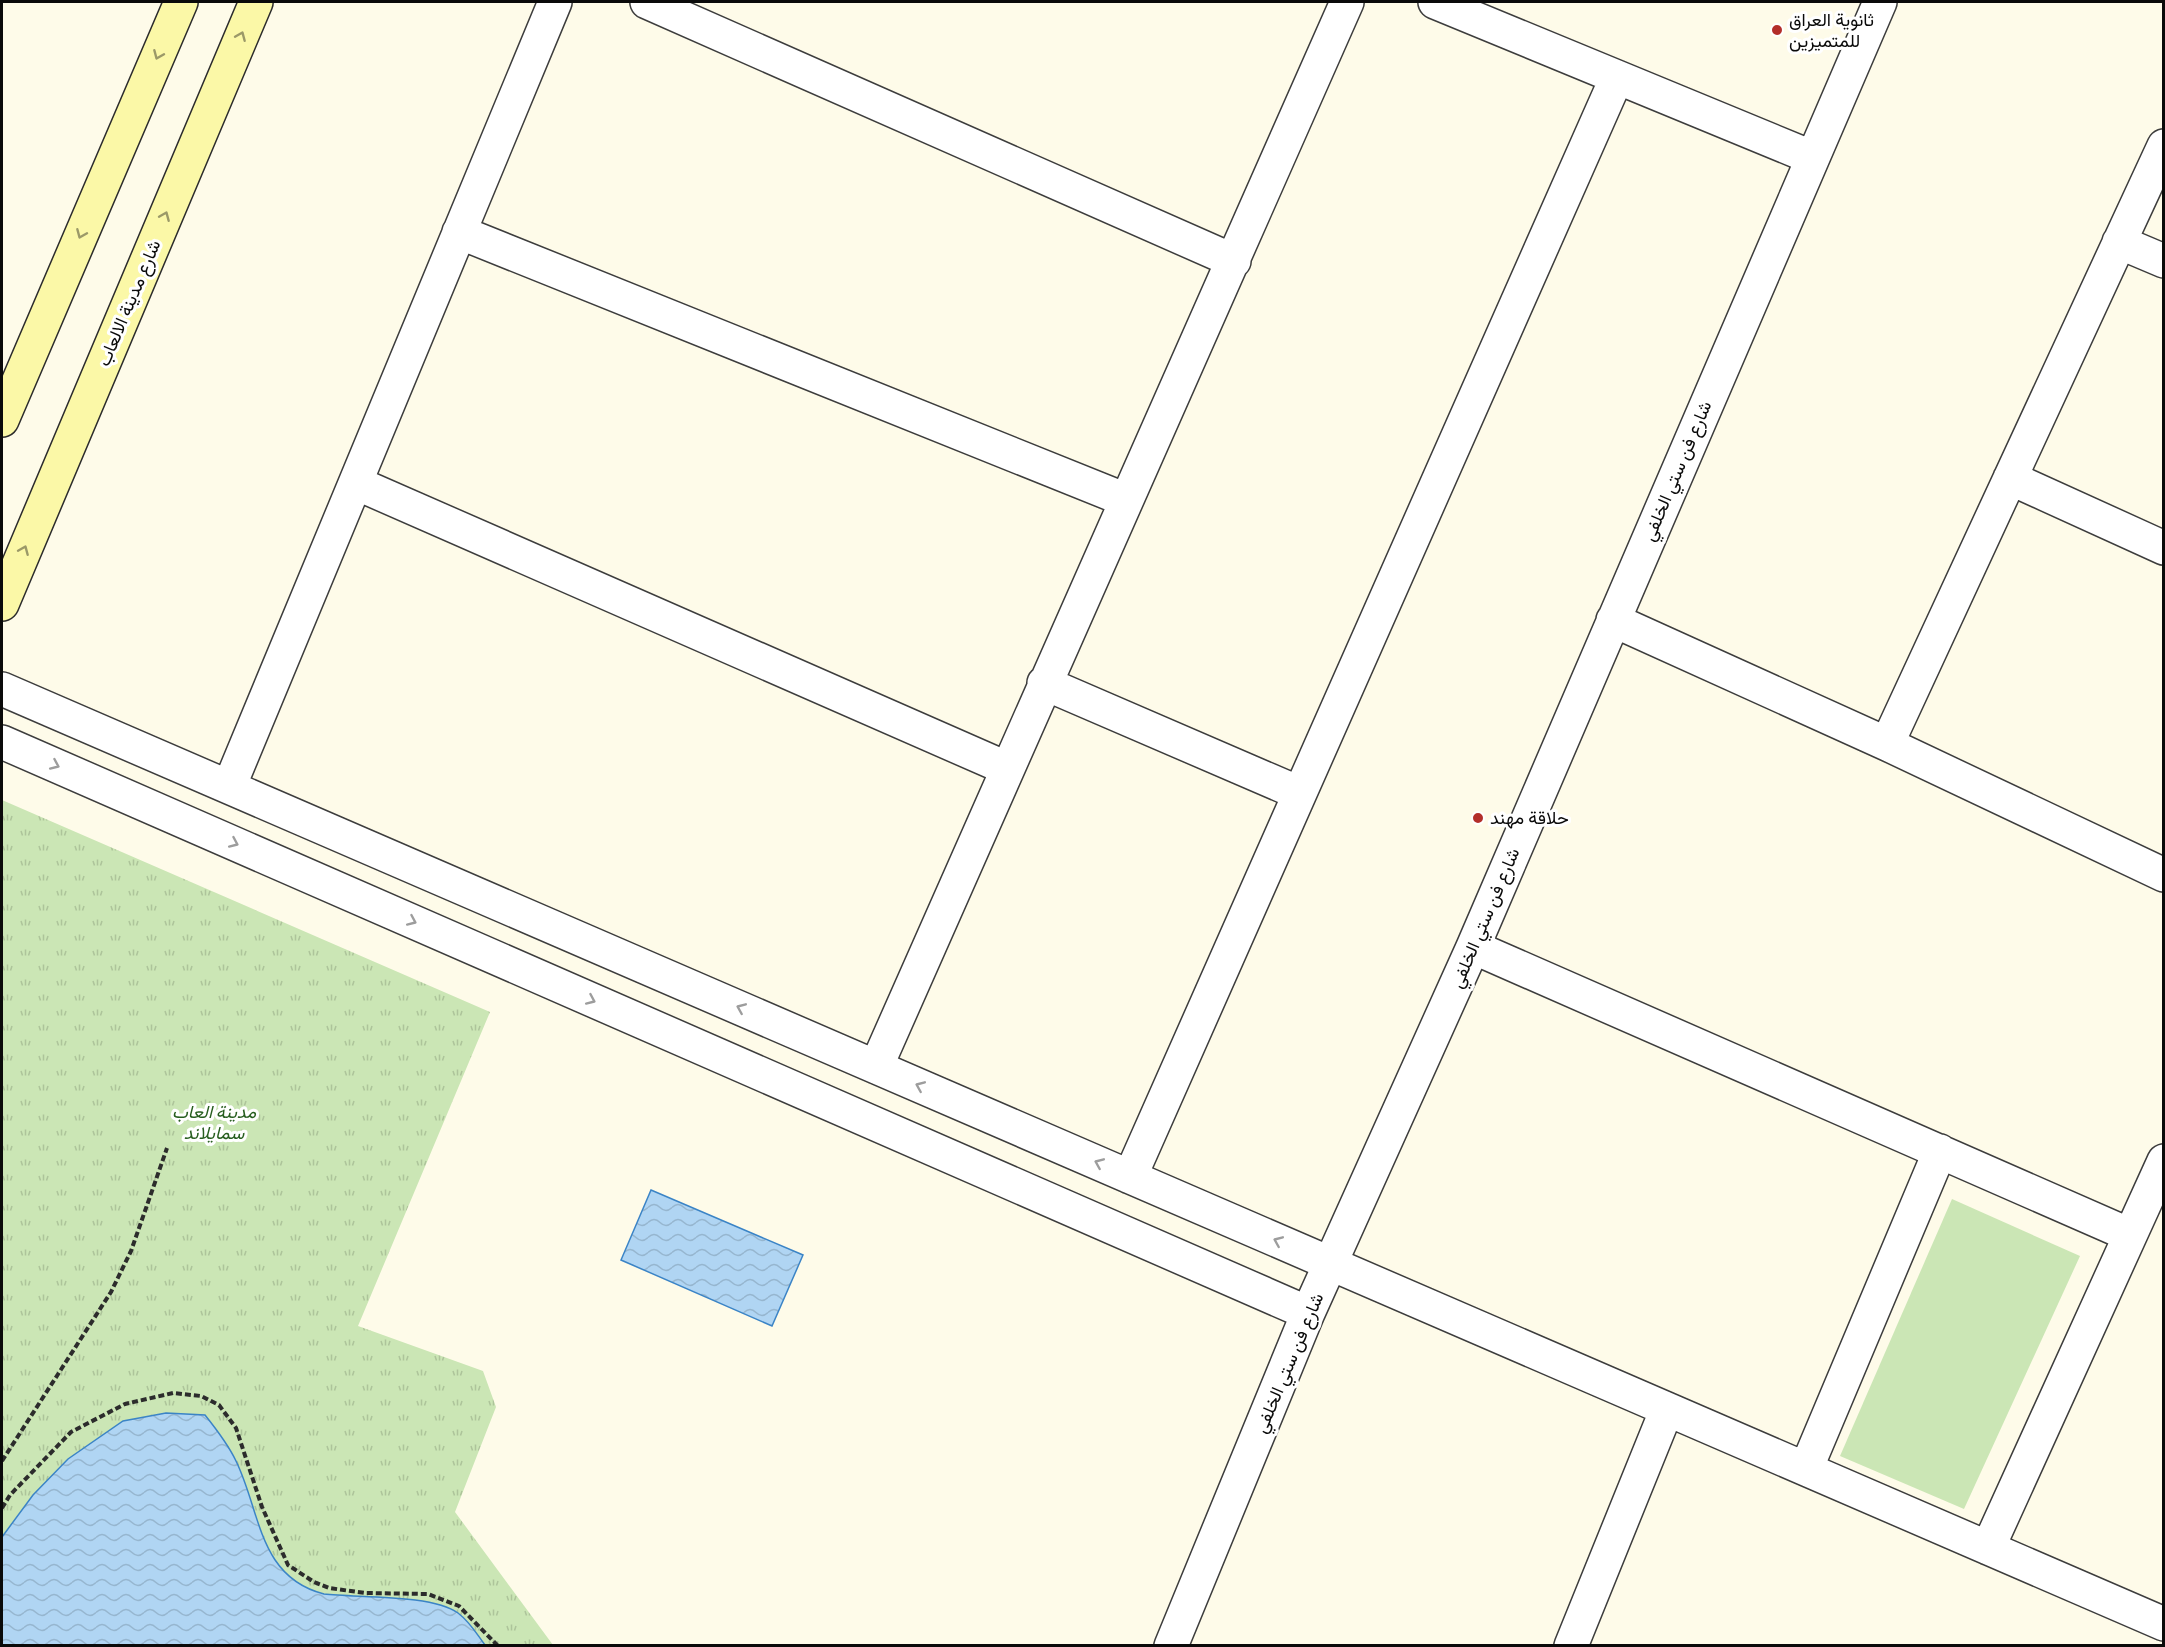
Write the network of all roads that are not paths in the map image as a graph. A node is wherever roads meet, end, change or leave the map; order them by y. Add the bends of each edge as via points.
1 (181, 2) edge
2 (256, 2) edge
3 (555, 2) edge
4 (647, 2) edge
5 (1347, 2) edge
6 (1435, 2) edge
7 (1880, 2) edge
8 (1617, 76) junction
9 (2163, 147) edge
10 (1811, 157) junction
11 (459, 232) junction
12 (2119, 242) junction
13 (1234, 261) junction
14 (2163, 261) edge
15 (2, 420) edge
16 (2010, 478) junction
17 (356, 483) junction
18 (1126, 500) junction
19 (2163, 548) edge
20 (2, 604) edge
21 (1613, 620) junction
22 (1044, 683) junction
23 (2, 689) edge
24 (2, 742) edge
25 (1887, 744) junction
26 (1006, 768) junction
27 (230, 787) junction
28 (1299, 793) junction
29 (2163, 875) edge
30 (1473, 948) junction
31 (876, 1067) junction
32 (1940, 1151) junction
33 (2163, 1161) edge
34 (1130, 1177) junction
35 (2130, 1234) junction
36 (1331, 1264) junction
37 (1308, 1313) junction
38 (1667, 1409) junction
39 (1806, 1469) junction
40 (1988, 1548) junction
41 (2163, 1624) edge
42 (1172, 1646) edge
43 (1571, 1646) edge

1 -> 15 main road
20 -> 2 main road, شارع مدينة الالعاب
3 - 11 street
4 - 13 street
5 - 13 street
6 - 8 street
7 - 10 street, شارع فن ستي الخلفي
8 - 10 street
8 - 28 street
9 - 12 street
10 - 21 street, شارع فن ستي الخلفي
11 - 17 street
11 - 18 street
12 - 14 street
12 - 16 street
13 - 18 street
16 - 19 street
16 - 25 street
17 - 26 street
17 - 27 street
18 - 22 street
21 - 25 street
21 - 30 street, شارع فن ستي الخلفي
22 - 26 street
22 - 28 street
23 - 27 street
24 -> 37 street
25 - 29 street
26 - 31 street
31 -> 27 street
28 - 34 street
30 - 32 street
30 - 36 street, شارع فن ستي الخلفي
34 -> 31 street
32 - 35 street
32 - 39 street
33 - 35 street
36 -> 34 street
35 - 40 street
36 - 37 street, شارع فن ستي الخلفي
36 - 38 street
37 - 42 street, شارع فن ستي الخلفي
38 - 39 street
38 - 43 street
39 - 40 street
40 - 41 street

